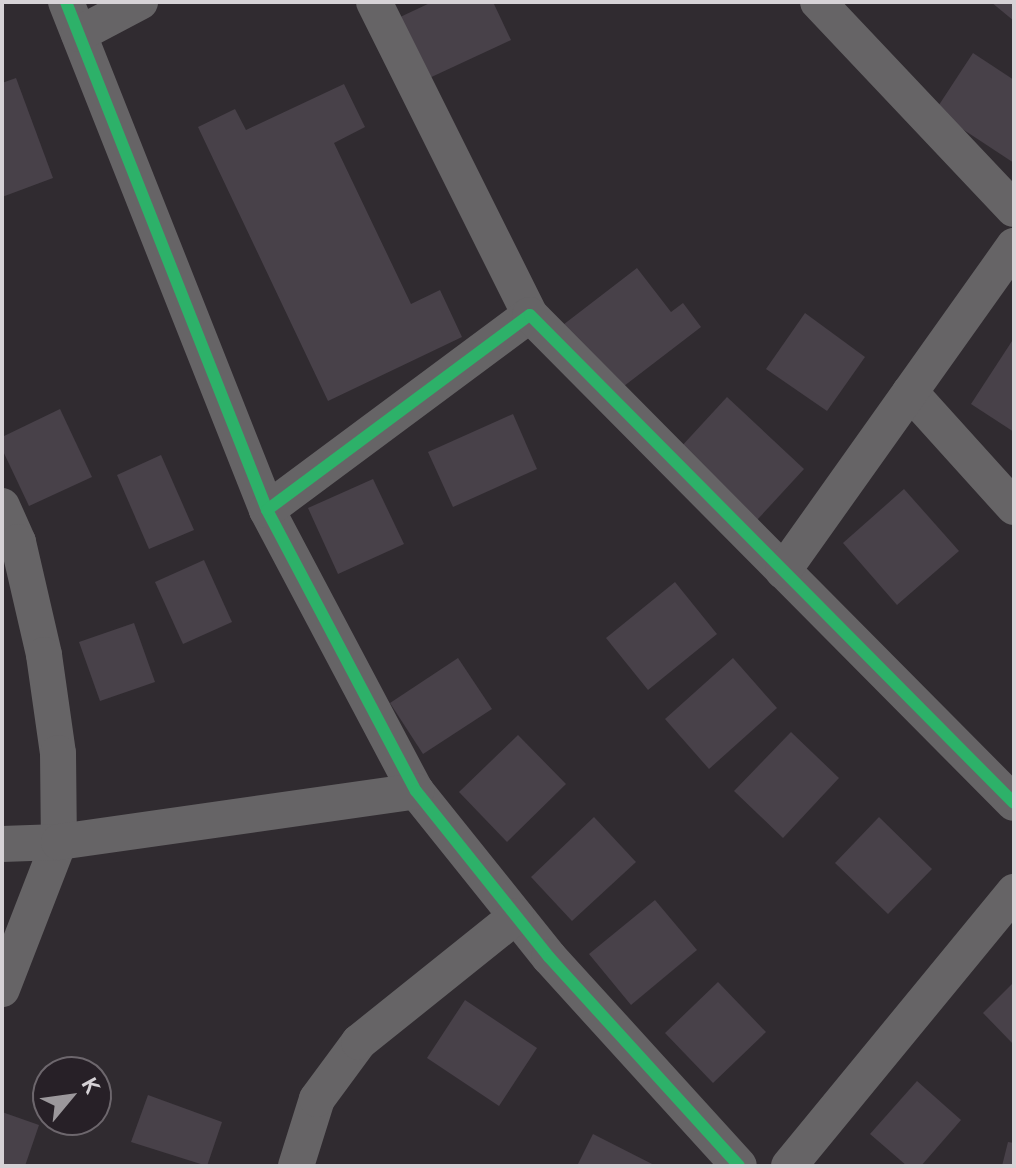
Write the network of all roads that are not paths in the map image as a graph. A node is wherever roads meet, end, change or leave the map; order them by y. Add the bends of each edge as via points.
1 (140, 2) edge
2 (374, 2) edge
3 (818, 2) edge
4 (72, 18) edge
5 (1014, 209) edge
6 (1014, 246) edge
7 (530, 315) junction
8 (910, 392) junction
9 (2, 506) edge
10 (1014, 507) edge
11 (267, 510) junction
12 (783, 571) junction
13 (416, 791) junction
14 (1014, 803) edge
15 (59, 842) junction
16 (2, 844) edge
17 (1014, 892) edge
18 (516, 916) junction
19 (2, 989) edge
20 (296, 1166) edge
21 (739, 1166) edge
22 (789, 1166) edge

1 - 4 street
2 - 7 street
3 - 5 street
4 - 11 street
6 - 8 street
7 - 11 street
7 - 12 street
8 - 10 street
8 - 12 street
9 - 15 street via 18,542 44,655 58,753
11 - 13 street
12 - 14 street
13 - 15 street
13 - 18 street
15 - 16 street
15 - 19 street
17 - 22 street
18 - 20 street via 359,1042 317,1099
18 - 21 street

